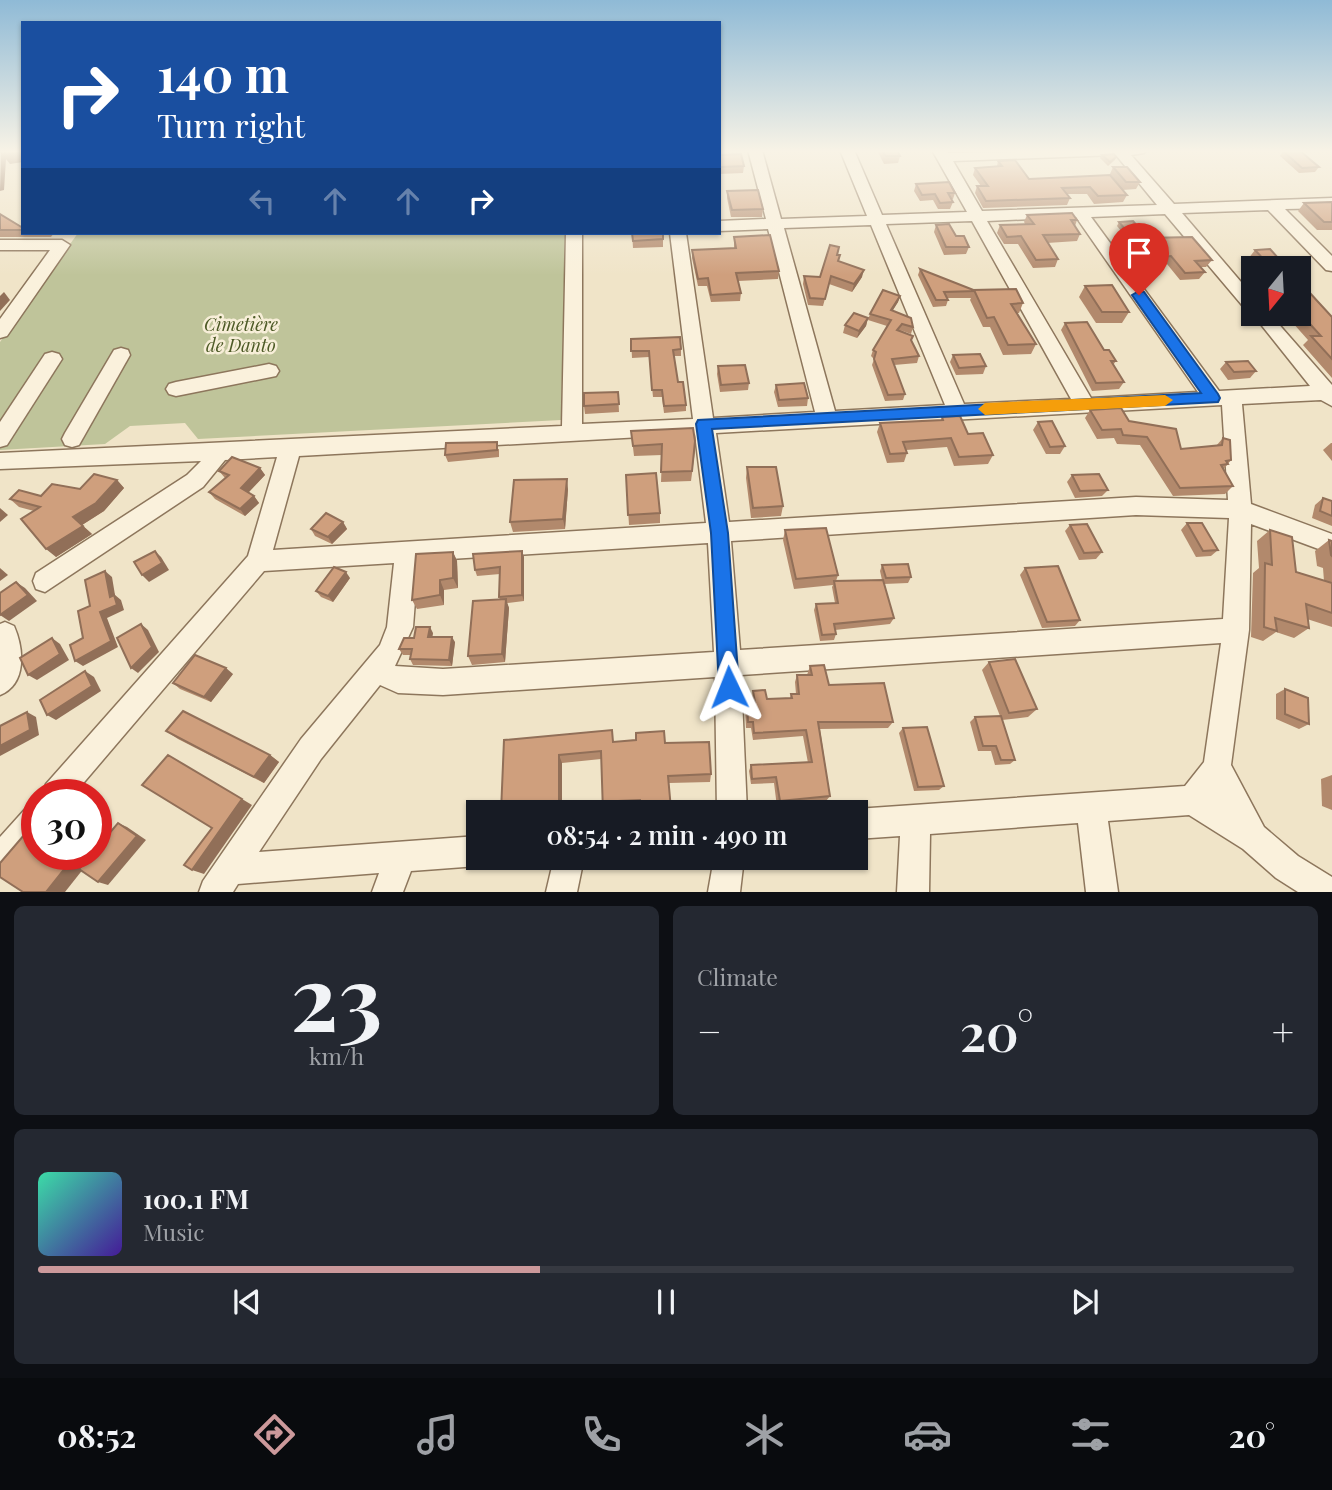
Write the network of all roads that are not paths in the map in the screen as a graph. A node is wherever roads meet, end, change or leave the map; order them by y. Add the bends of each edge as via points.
1 (766, 192) edge
2 (865, 192) edge
3 (963, 192) edge
4 (1155, 192) edge
5 (1332, 203) edge
6 (1272, 205) junction
7 (1170, 209) junction
8 (1080, 212) junction
9 (977, 216) junction
10 (877, 219) junction
11 (775, 224) junction
12 (721, 226) edge
13 (574, 235) edge
14 (678, 235) edge
15 (0, 246) edge
16 (1332, 266) edge
17 (1241, 293) edge
18 (1270, 326) edge
19 (0, 332) edge
20 (121, 355) dead end
21 (51, 359) dead end
22 (270, 371) dead end
23 (176, 389) dead end
24 (1330, 394) edge
25 (1213, 398) junction
26 (1085, 405) junction
27 (957, 411) junction
28 (827, 418) junction
29 (703, 424) junction
30 (1232, 430) junction
31 (572, 431) junction
32 (0, 439) edge
33 (72, 439) dead end
34 (291, 447) junction
35 (219, 452) junction
36 (0, 461) edge
37 (1240, 510) junction
38 (719, 533) junction
39 (1332, 544) edge
40 (407, 553) junction
41 (258, 561) junction
42 (45, 581) dead end
43 (1236, 630) junction
44 (5, 634) dead end
45 (728, 661) junction
46 (376, 671) junction
47 (0, 682) edge
48 (1217, 767) junction
49 (69, 779) edge
50 (732, 800) edge
51 (1192, 800) junction
52 (1091, 807) junction
53 (915, 820) junction
54 (868, 823) edge
55 (21, 836) edge
56 (1254, 838) junction
57 (466, 852) edge
58 (401, 856) junction
59 (0, 860) edge
60 (566, 870) edge
61 (727, 870) edge
62 (223, 880) edge
63 (387, 891) edge
64 (561, 891) edge
65 (724, 891) edge
66 (913, 891) edge
67 (1102, 891) edge
68 (1328, 891) edge

1 - 11 street
2 - 10 street
3 - 9 street
4 - 7 street
5 - 6 street
6 - 7 street
6 - 16 street
7 - 8 street
7 - 17 street
8 - 9 street
8 - 25 street
9 - 10 street
9 - 26 street
10 - 11 street
10 - 27 street
11 - 12 street
11 - 28 street
13 - 31 street
14 - 29 street
15 - 19 street via 62,245
18 - 24 street
20 - 33 street
21 - 32 street
22 - 23 street
24 - 25 street
25 - 26 street
25 - 30 street
25 - 30 street
26 - 27 street
27 - 28 street
28 - 29 street
29 - 31 street
29 - 38 street
30 - 37 street
31 - 34 street
34 - 35 street
34 - 41 street
35 - 36 street
35 - 42 street via 195,481
37 - 38 street via 1136,506
37 - 39 street
37 - 43 street
38 - 40 street
38 - 45 street
40 - 41 street
40 - 46 street via 397,638
41 - 49 street
43 - 45 street
43 - 48 street
44 - 47 street via 8,673
45 - 46 street via 420,683
45 - 50 street
46 - 62 street via 311,749
48 - 51 street
48 - 56 street
51 - 52 street
51 - 56 street
52 - 53 street
52 - 67 street
53 - 54 street
53 - 66 street
55 - 59 street
56 - 68 street via 1287,867
57 - 58 street
58 - 62 street
58 - 63 street
60 - 64 street
61 - 65 street

